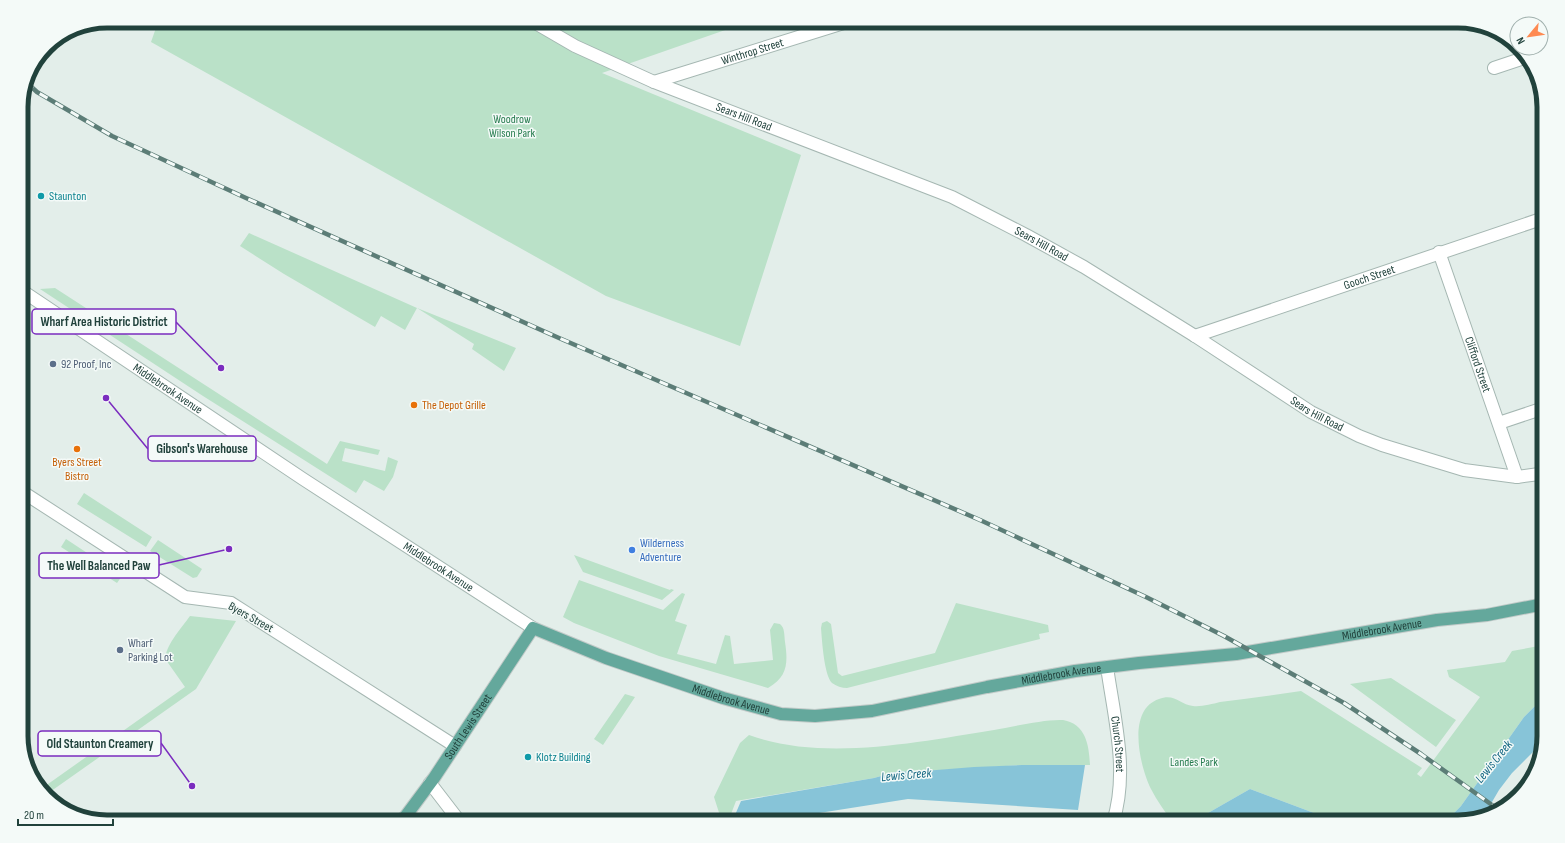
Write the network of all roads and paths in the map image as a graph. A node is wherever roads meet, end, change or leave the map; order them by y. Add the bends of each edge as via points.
1 (544, 28) edge
2 (828, 28) edge
3 (1521, 59) edge
4 (1494, 68) dead end
5 (654, 82) junction
6 (1537, 220) edge
7 (1439, 252) junction
8 (28, 295) edge
9 (1195, 336) junction
10 (1537, 410) edge
11 (1499, 423) junction
12 (1537, 474) edge
13 (1517, 476) junction
14 (28, 496) edge
15 (1537, 605) edge
16 (533, 628) junction
17 (1107, 667) junction
18 (455, 746) junction
19 (430, 783) junction
20 (407, 815) edge
21 (455, 815) edge
22 (1114, 815) edge

1 - 5 street, Sears Hill Road via 575,46
2 - 5 street, Winthrop Street
3 - 4 street
5 - 9 street, Sears Hill Road via 952,197 1084,267
6 - 7 street, Gooch Street
7 - 9 street, Gooch Street
7 - 11 street, Clifford Street
8 - 16 street, Middlebrook Avenue via 303,479
9 - 13 street, Sears Hill Road via 1311,412 1359,436 1464,470
10 - 11 street
11 - 13 street, Clifford Street
12 - 13 street, Sears Hill Road
14 - 18 street, Byers Street via 185,597 231,603
15 - 17 main road, Middlebrook Avenue via 1256,651
16 - 17 main road, Middlebrook Avenue via 675,682 752,707 780,714 804,716 872,712
16 - 18 main road, South Lewis Street
17 - 22 street, Church Street via 1120,765 1119,793
18 - 19 main road, South Lewis Street
19 - 20 main road, South Lewis Street
19 - 21 street

